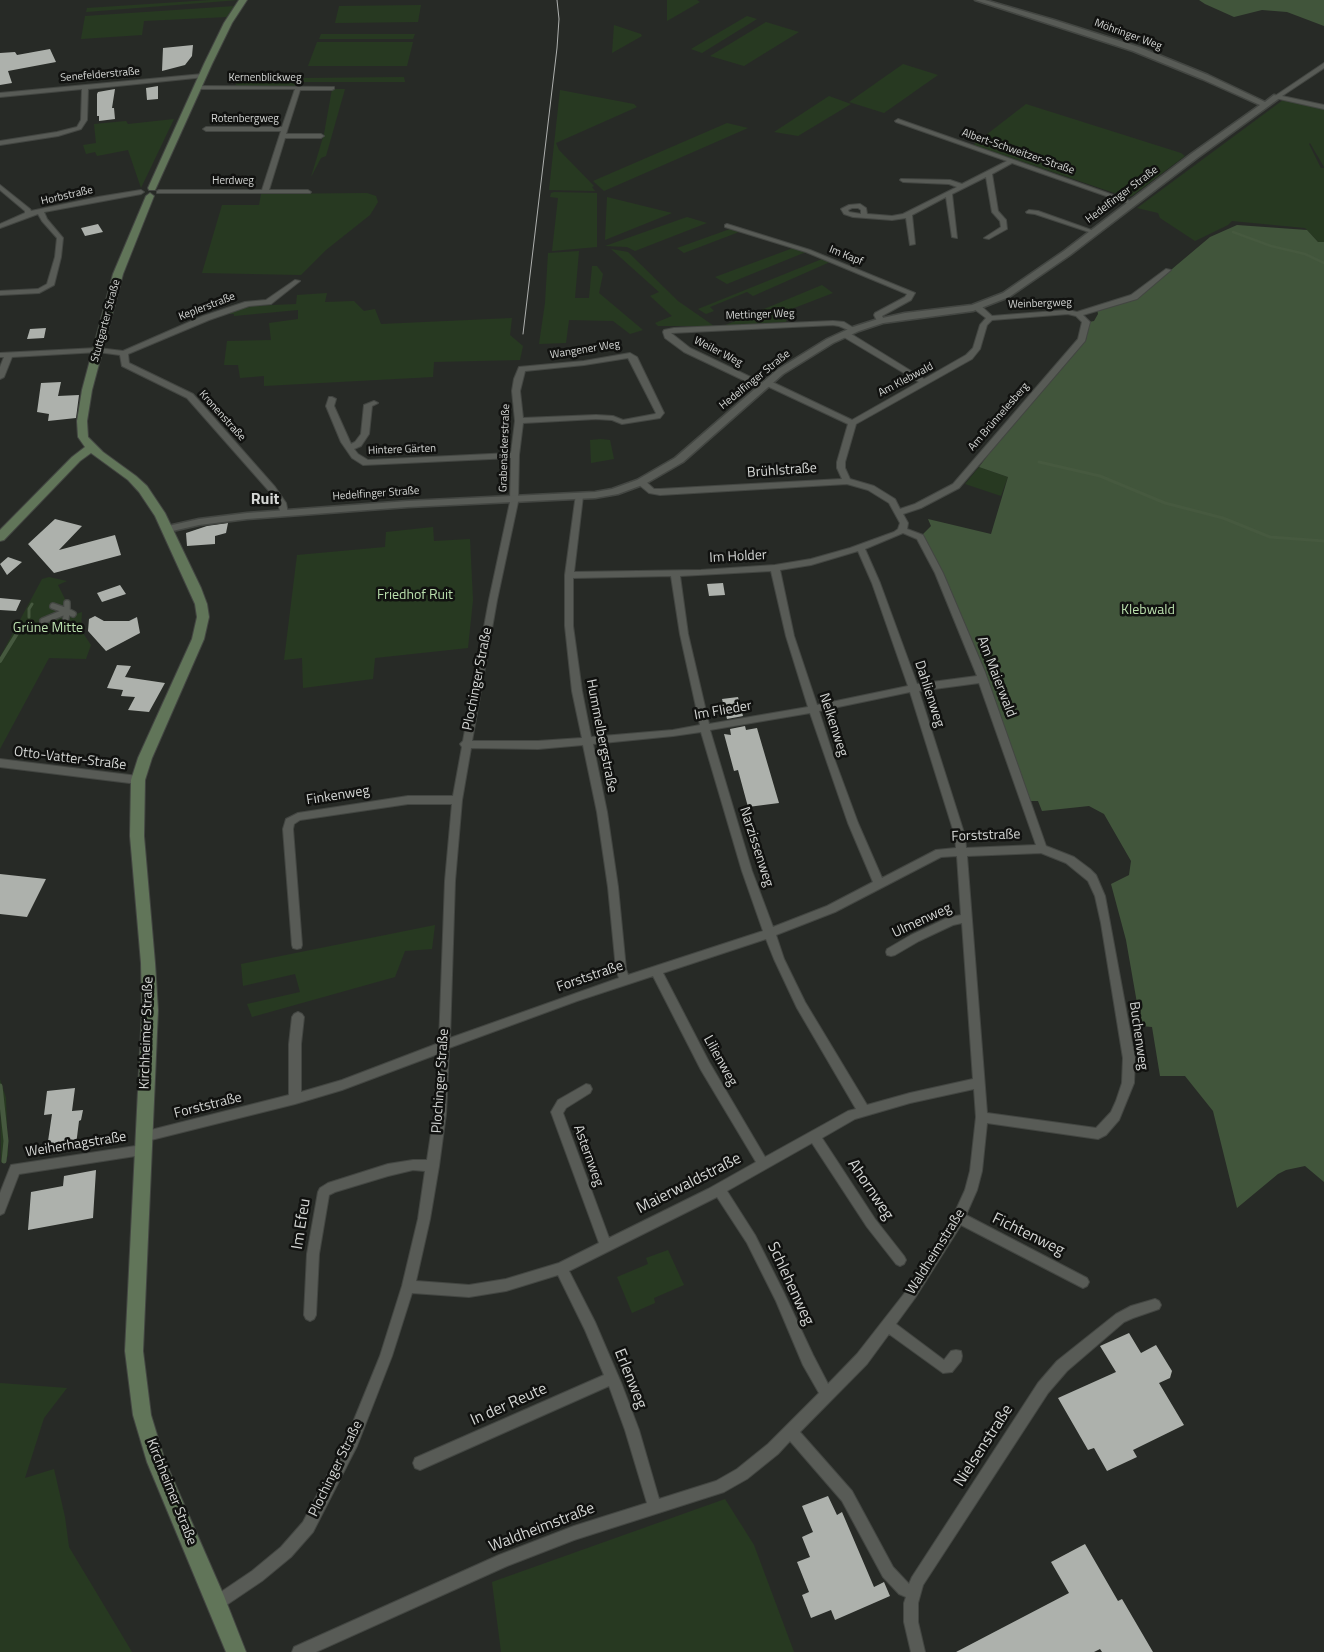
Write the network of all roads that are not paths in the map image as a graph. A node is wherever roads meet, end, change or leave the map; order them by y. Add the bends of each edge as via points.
1 (243, 0) edge
2 (978, 0) edge
3 (1324, 65) edge
4 (203, 76) junction
5 (85, 86) junction
6 (197, 87) junction
7 (298, 88) junction
8 (332, 88) dead end
9 (0, 95) edge
10 (1277, 97) junction
11 (1266, 105) junction
12 (1324, 107) edge
13 (898, 121) dead end
14 (206, 129) dead end
15 (284, 132) junction
16 (321, 136) dead end
17 (0, 143) edge
18 (1012, 161) junction
19 (989, 174) junction
20 (903, 180) dead end
21 (962, 187) junction
22 (0, 188) edge
23 (266, 191) junction
24 (150, 192) junction
25 (308, 192) dead end
26 (949, 194) junction
27 (1132, 204) junction
28 (41, 212) junction
29 (1029, 212) dead end
30 (28, 214) junction
31 (909, 214) junction
32 (864, 216) dead end
33 (0, 226) edge
34 (727, 226) dead end
35 (1094, 232) junction
36 (955, 237) dead end
37 (987, 238) dead end
38 (912, 244) dead end
39 (1168, 270) dead end
40 (297, 281) dead end
41 (0, 294) edge
42 (977, 307) junction
43 (1078, 314) junction
44 (990, 318) junction
45 (881, 320) junction
46 (667, 332) joint
47 (849, 332) junction
48 (98, 350) junction
49 (124, 353) junction
50 (9, 354) junction
51 (0, 355) edge
52 (522, 369) joint
53 (0, 377) edge
54 (924, 382) junction
55 (765, 385) junction
56 (332, 399) dead end
57 (374, 403) dead end
58 (519, 421) junction
59 (852, 423) junction
60 (91, 448) junction
61 (350, 448) junction
62 (515, 456) junction
63 (847, 481) junction
64 (641, 482) junction
65 (579, 496) junction
66 (514, 499) junction
67 (899, 512) junction
68 (284, 513) junction
69 (168, 530) junction
70 (902, 530) junction
71 (0, 537) edge
72 (860, 548) junction
73 (775, 568) junction
74 (675, 574) junction
75 (569, 575) junction
76 (67, 603) dead end
77 (53, 606) dead end
78 (70, 613) junction
79 (43, 621) dead end
80 (65, 624) dead end
81 (982, 679) junction
82 (914, 688) junction
83 (812, 709) junction
84 (705, 728) junction
85 (588, 741) junction
86 (465, 744) junction
87 (0, 763) edge
88 (138, 780) junction
89 (457, 800) junction
90 (1042, 850) junction
91 (961, 852) junction
92 (880, 884) junction
93 (966, 918) junction
94 (770, 933) junction
95 (297, 945) dead end
96 (891, 952) dead end
97 (656, 971) junction
98 (625, 981) junction
99 (298, 1017) dead end
100 (444, 1046) junction
101 (980, 1083) junction
102 (586, 1089) dead end
103 (295, 1098) junction
104 (864, 1110) junction
105 (982, 1117) junction
106 (814, 1136) junction
107 (143, 1143) junction
108 (763, 1164) junction
109 (433, 1166) junction
110 (719, 1189) junction
111 (0, 1209) edge
112 (959, 1218) junction
113 (606, 1245) junction
114 (900, 1260) dead end
115 (561, 1268) junction
116 (1083, 1282) dead end
117 (408, 1286) junction
118 (1155, 1305) dead end
119 (310, 1314) dead end
120 (888, 1326) junction
121 (956, 1356) dead end
122 (612, 1378) junction
123 (827, 1395) junction
124 (791, 1432) junction
125 (420, 1463) dead end
126 (655, 1507) junction
127 (913, 1593) junction
128 (217, 1603) junction
129 (236, 1652) edge
130 (299, 1652) edge
131 (918, 1652) edge

1 - 4 main road, Stuttgarter Straße via 228,23
2 - 11 street, Möhringer Weg via 1136,49
3 - 10 street, Hedelfinger Straße
4 - 5 street, Senefelderstraße
4 - 6 main road, Stuttgarter Straße
5 - 9 street, Senefelderstraße
5 - 17 street via 84,120 79,128
6 - 7 street, Kernenblickweg
6 - 24 main road, Stuttgarter Straße
7 - 8 street, Kernenblickweg
7 - 15 street
10 - 11 street, Hedelfinger Straße
10 - 12 street
11 - 27 street, Hedelfinger Straße
13 - 18 street, Albert-Schweitzer-Straße
14 - 15 street, Rotenbergweg
15 - 16 street, Rotenbergweg
15 - 23 street
18 - 19 street
18 - 27 street, Albert-Schweitzer-Straße
19 - 21 street
19 - 37 street via 995,212 1003,220 1005,228
20 - 21 street via 950,182
21 - 26 street
22 - 30 street via 28,210
23 - 24 street, Herdweg
23 - 25 street, Herdweg
24 - 28 street, Horbstraße
24 - 48 main road, Stuttgarter Straße via 122,262
26 - 31 street
26 - 36 street
27 - 35 street, Hedelfinger Straße
28 - 30 street, Horbstraße
28 - 41 street via 60,238 50,285 39,291
29 - 35 street via 1038,212
30 - 33 street, Horbstraße
31 - 32 street via 895,218
31 - 38 street
34 - 45 street, Im Kapf via 808,251 911,293 909,298 878,315
35 - 42 street, Hedelfinger Straße via 1006,295
39 - 43 street, Weinbergweg via 1134,297
40 - 49 street, Keplerstraße via 268,302 248,304 220,313
42 - 44 street
42 - 45 street, Hedelfinger Straße
43 - 44 street, Weinbergweg
43 - 67 street, Am Brünnelesberg via 1086,323 1082,340 956,486
44 - 54 street, Am Klebwald via 984,325 977,348 969,357
45 - 47 street, Hedelfinger Straße
46 - 47 street, Mettinger Weg via 833,324 841,324
46 - 55 street, Weiler Weg via 687,350
47 - 54 street, Mettinger Weg
47 - 55 street, Hedelfinger Straße via 812,351
48 - 49 street
48 - 50 street
48 - 60 main road, Stuttgarter Straße via 82,421 83,437
49 - 68 street, Kronenstraße via 125,364 190,396 282,503
50 - 51 street
50 - 53 street
52 - 58 street, Grabenäckerstraße via 516,388
52 - 58 street, Wangener Weg via 631,355 660,414 607,425 602,422 603,418 596,416
54 - 59 street, Am Klebwald
55 - 59 street, Weiler Weg
55 - 64 street, Hedelfinger Straße via 679,460
56 - 61 street, Hintere Gärten via 330,406
57 - 61 street via 368,405 365,434 358,444
58 - 62 street, Grabenäckerstraße
59 - 63 street via 841,462
60 - 69 main road, Kirchheimer Straße via 135,480
60 - 71 main road
61 - 62 street, Hintere Gärten via 360,461 369,464
62 - 66 street, Grabenäckerstraße
63 - 64 street, Brühlstraße via 660,492 652,491
63 - 67 street, Brühlstraße via 882,493 894,502
64 - 65 street, Hedelfinger Straße via 614,492
65 - 66 street, Hedelfinger Straße
65 - 75 street, Hummelbergstraße
66 - 68 street, Hedelfinger Straße
66 - 86 street, Plochinger Straße
67 - 70 street via 904,523
68 - 69 street, Hedelfinger Straße via 218,519
69 - 88 main road, Kirchheimer Straße via 200,604 202,624
70 - 72 street, Im Holder
70 - 81 street, Am Maierwald via 920,536 930,554
72 - 73 street, Im Holder
72 - 82 street, Dahlienweg via 876,582
73 - 74 street, Im Holder
73 - 83 street, Nelkenweg via 790,636
74 - 75 street, Im Holder
74 - 84 street, Narzissenweg via 684,634
75 - 85 street, Hummelbergstraße via 572,655
76 - 78 street
77 - 78 street
78 - 79 street
78 - 80 street
81 - 82 street, Im Flieder
81 - 90 street, Am Maierwald
82 - 83 street, Im Flieder
82 - 91 street, Dahlienweg via 957,825
83 - 84 street, Im Flieder
83 - 92 street, Nelkenweg via 853,823
84 - 85 street, Im Flieder
84 - 94 street, Narzissenweg via 741,852
85 - 86 street, Im Flieder via 538,745
85 - 98 street, Hummelbergstraße via 602,812
86 - 89 street, Plochinger Straße
87 - 88 street, Otto-Vatter-Straße
88 - 107 main road, Kirchheimer Straße via 137,836 150,986
89 - 95 street, Finkenweg via 408,800 298,817 290,822
89 - 100 street, Plochinger Straße via 450,881
90 - 91 street, Forststraße
90 - 105 street, Buchenweg via 1084,869 1098,891 1129,1064 1128,1083 1115,1116 1098,1134
91 - 92 street, Forststraße via 936,855
91 - 93 street, Waldheimstraße
92 - 94 street, Forststraße via 831,909
93 - 96 street, Ulmenweg via 951,921
93 - 101 street, Waldheimstraße
94 - 97 street, Forststraße
94 - 104 street, Narzissenweg via 801,1005
97 - 98 street, Forststraße
97 - 108 street, Lilienweg via 705,1066
98 - 100 street, Forststraße
99 - 103 street
100 - 103 street, Forststraße via 342,1085
100 - 109 street, Plochinger Straße
101 - 104 street, Maierwaldstraße
101 - 105 street, Waldheimstraße
102 - 113 street, Asternweg via 562,1104 557,1112
103 - 107 street, Forststraße
104 - 106 street, Maierwaldstraße
105 - 112 street, Waldheimstraße via 976,1171
106 - 108 street, Maierwaldstraße
106 - 114 street, Ahornweg via 871,1223
107 - 111 street, Weiherhagstraße via 15,1169
107 - 128 main road, Kirchheimer Straße via 133,1336 138,1393 156,1462
108 - 110 street, Maierwaldstraße
109 - 117 street, Plochinger Straße
109 - 119 street, Im Efeu via 413,1165 388,1170 324,1192 313,1254
110 - 113 street, Maierwaldstraße
110 - 123 street, Schlehenweg via 751,1240
112 - 116 street, Fichtenweg
112 - 120 street, Waldheimstraße
113 - 115 street, Maierwaldstraße
115 - 117 street, Maierwaldstraße via 506,1285 470,1291
115 - 122 street, Erlenweg
117 - 128 street, Plochinger Straße via 386,1356 352,1441 308,1527 286,1552
118 - 127 street, Nielsenstraße via 1120,1318 1056,1373 932,1556
120 - 121 street via 943,1367 947,1367
120 - 123 street, Waldheimstraße
122 - 125 street, In der Reute
122 - 126 street, Erlenweg via 632,1430
123 - 124 street, Waldheimstraße
124 - 126 street, Waldheimstraße via 731,1481
124 - 127 street via 847,1496 888,1572 904,1589
126 - 130 street, Waldheimstraße via 504,1560
127 - 131 street, Nielsenstraße via 911,1622
128 - 129 main road, Kirchheimer Straße

